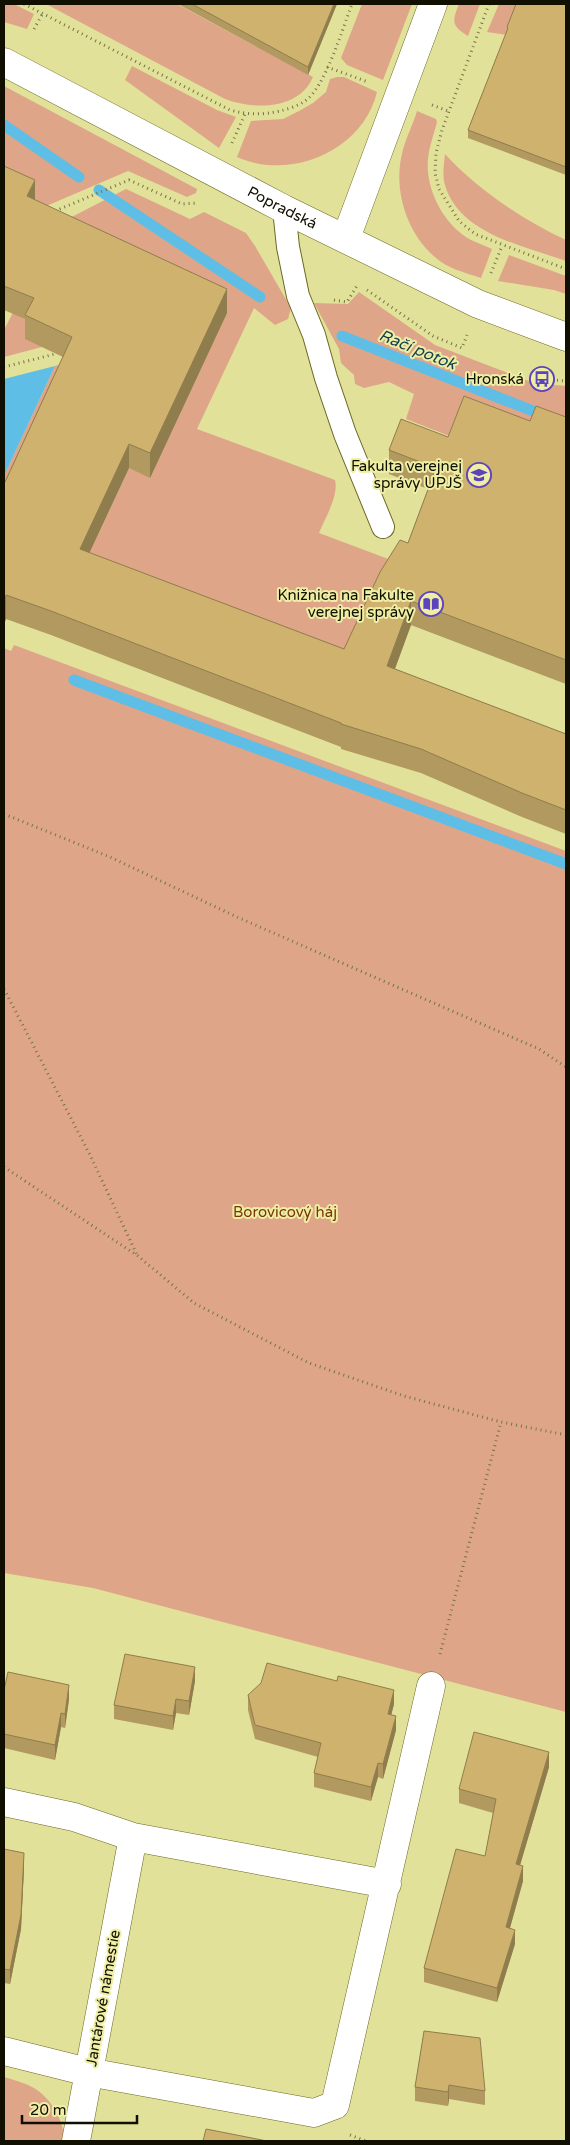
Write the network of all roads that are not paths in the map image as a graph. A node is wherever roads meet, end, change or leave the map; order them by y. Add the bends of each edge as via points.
1 (433, 4) edge
2 (4, 62) edge
3 (284, 209) junction
4 (346, 238) junction
5 (566, 337) edge
6 (383, 527) dead end
7 (431, 1686) road end
8 (4, 1802) edge
9 (133, 1837) junction
10 (387, 1884) junction
11 (4, 2051) edge
12 (88, 2072) junction
13 (76, 2141) edge

1 - 4 street
2 - 3 street, Popradská
3 - 4 street, Popradská
3 - 6 lane via 298,296 314,335 345,434
4 - 5 street, Popradská via 478,304
7 - 10 street, Jantárové námestie
8 - 9 street via 74,1817
9 - 10 street
9 - 12 street, Jantárové námestie
10 - 12 street, Jantárové námestie via 334,2105 314,2113
11 - 12 street
12 - 13 street

